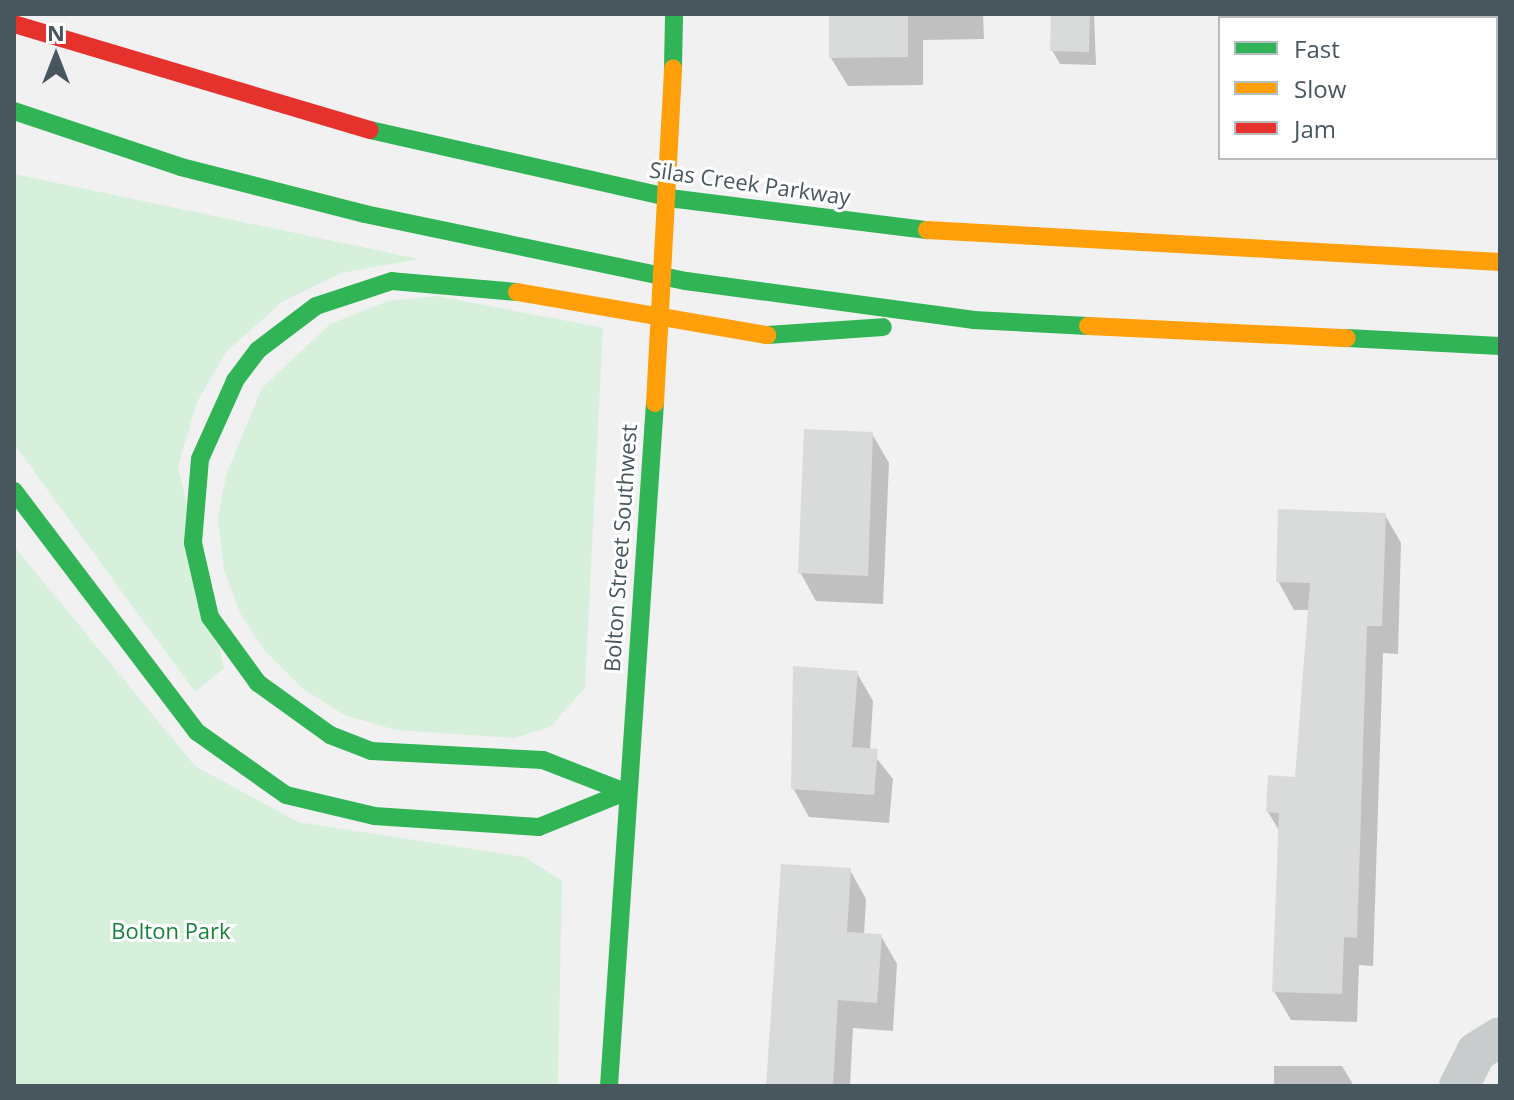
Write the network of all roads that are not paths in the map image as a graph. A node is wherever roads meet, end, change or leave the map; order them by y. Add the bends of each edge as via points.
1 (674, 14) edge
2 (14, 24) edge
3 (14, 111) edge
4 (1500, 262) edge
5 (974, 320) junction
6 (1500, 346) edge
7 (14, 491) edge
8 (625, 792) junction
9 (1500, 1037) edge
10 (609, 1086) edge
11 (1459, 1086) edge

1 - 8 main road, Bolton Street Southwest, bridge via 655,403
2 - 4 main road, Silas Creek Parkway via 226,93 515,168 677,199 996,237
3 - 5 main road via 181,167 570,260
5 - 6 main road
5 - 8 main road via 776,336 479,285 392,281 316,306 258,350 214,420 194,498 198,579 230,651 294,713 371,751 543,760
7 - 8 main road via 197,732 276,790 374,816 539,827
8 - 10 main road, Bolton Street Southwest
9 - 11 street via 1476,1052

